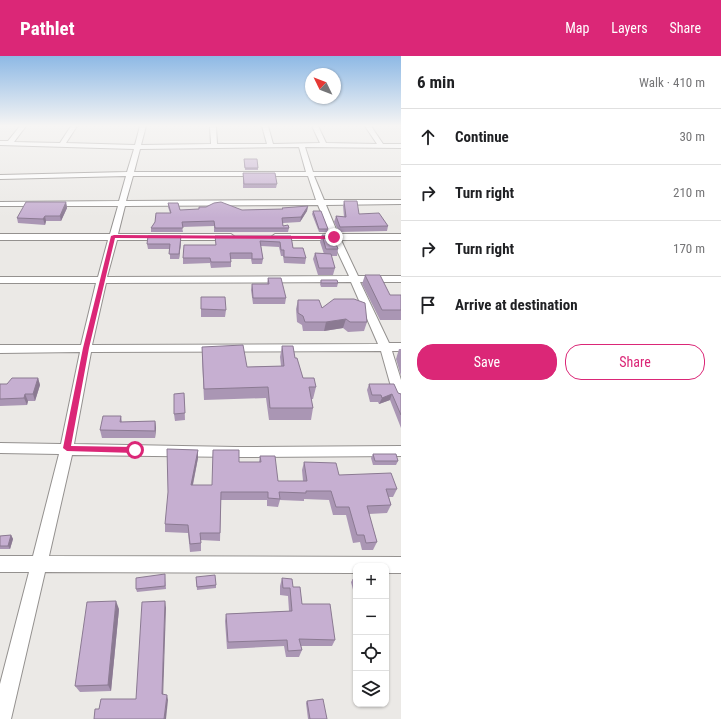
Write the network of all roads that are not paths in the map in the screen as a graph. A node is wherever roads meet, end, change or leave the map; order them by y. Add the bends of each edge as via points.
1 (134, 157) edge
2 (305, 157) edge
3 (130, 174) junction
4 (401, 174) edge
5 (310, 175) junction
6 (0, 177) edge
7 (321, 202) junction
8 (401, 202) edge
9 (0, 204) edge
10 (122, 204) junction
11 (114, 236) junction
12 (0, 237) edge
13 (240, 237) edge
14 (263, 237) edge
15 (334, 237) junction
16 (401, 237) edge
17 (102, 278) junction
18 (355, 279) junction
19 (401, 279) edge
20 (0, 280) edge
21 (385, 346) junction
22 (401, 347) edge
23 (86, 348) junction
24 (0, 349) edge
25 (401, 396) edge
26 (0, 448) edge
27 (67, 448) junction
28 (401, 451) edge
29 (0, 564) edge
30 (38, 564) junction
31 (401, 565) edge
32 (1, 719) edge

1 - 3 street
2 - 5 street
3 - 5 street
3 - 6 street
3 - 10 street
4 - 5 street
5 - 7 street
7 - 8 street
7 - 10 street
7 - 15 street
9 - 10 street
10 - 11 street
11 - 12 street
11 - 13 street
11 - 17 street
14 - 15 street
15 - 16 street
15 - 18 street
17 - 18 street
17 - 20 street
17 - 23 street
18 - 19 street
18 - 21 street
21 - 22 street
21 - 23 street
21 - 25 street
23 - 24 street
23 - 27 street
26 - 27 street
27 - 28 street via 236,452
27 - 30 street
29 - 30 street
30 - 31 street
30 - 32 street

